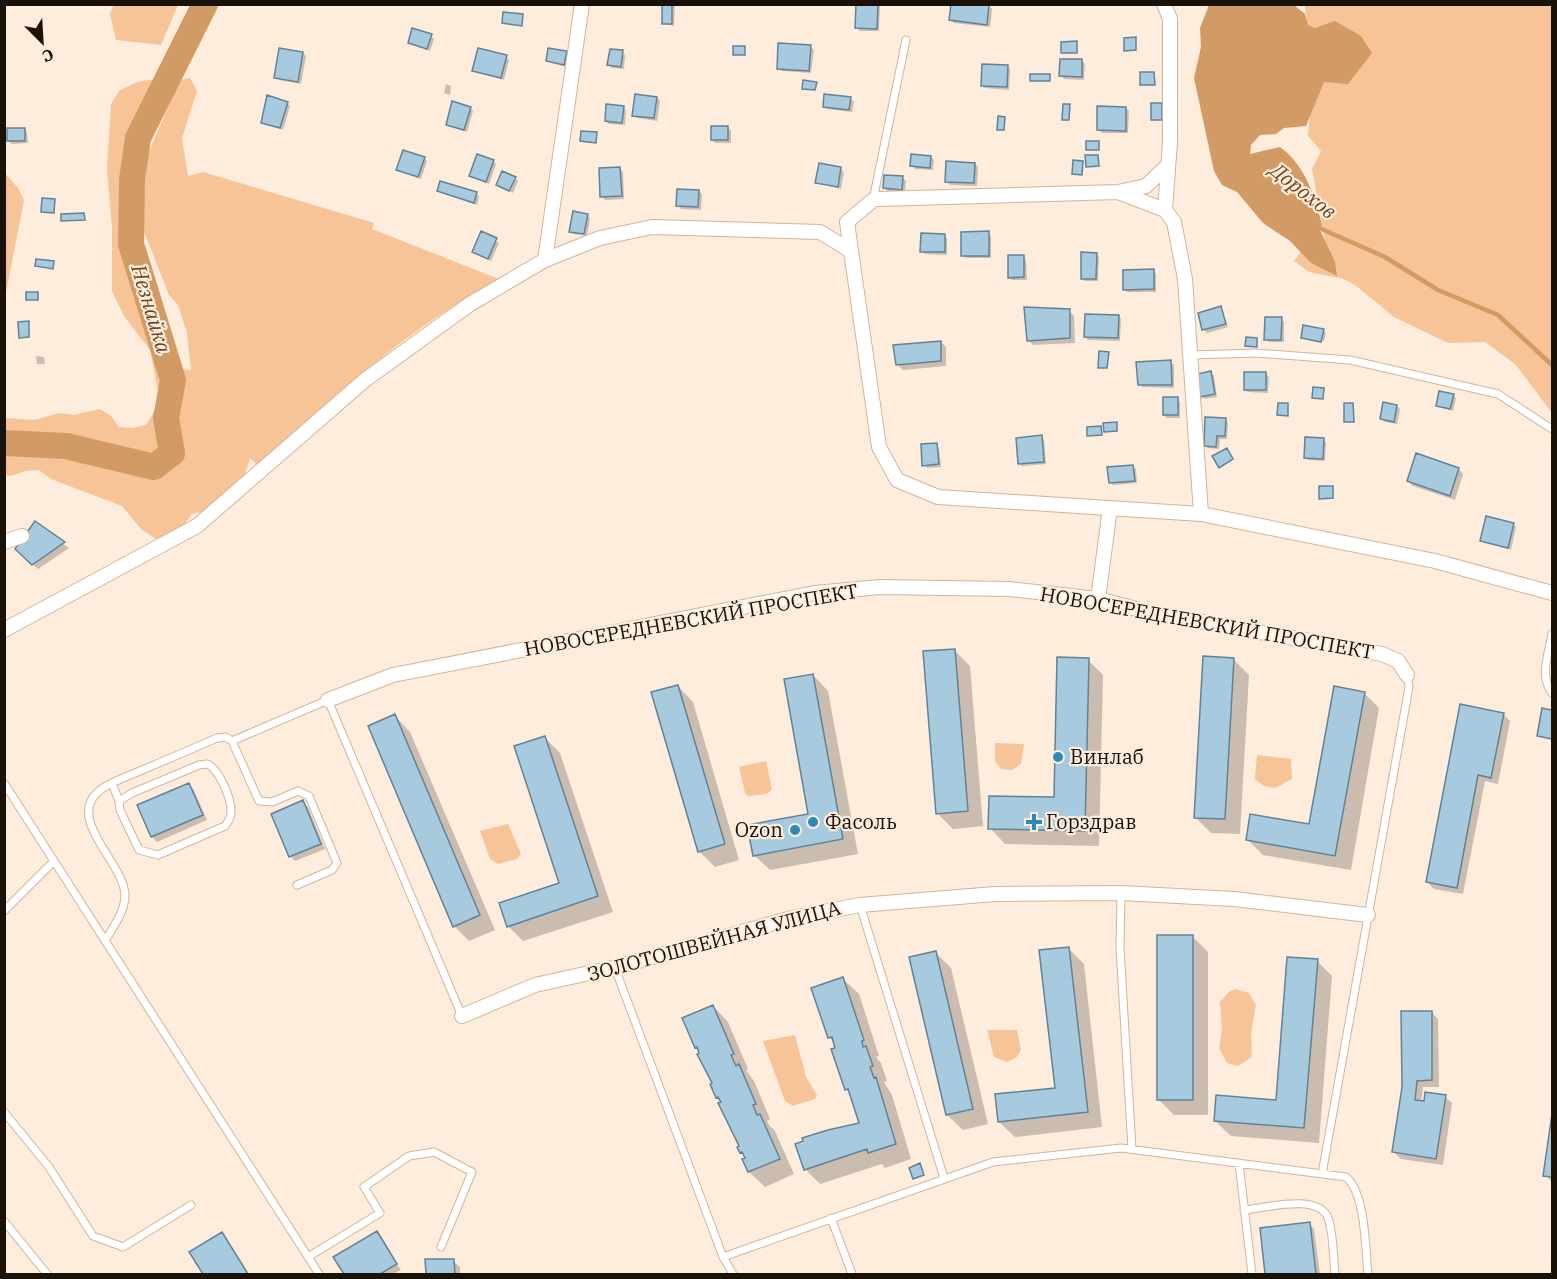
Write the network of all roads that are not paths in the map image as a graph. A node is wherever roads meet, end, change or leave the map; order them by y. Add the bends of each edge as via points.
1 (582, 4) edge
2 (1164, 4) edge
3 (906, 39) dead end
4 (1167, 166) junction
5 (1118, 192) junction
6 (873, 200) junction
7 (1165, 210) junction
8 (851, 251) junction
9 (545, 260) junction
10 (1191, 355) junction
11 (1552, 429) edge
12 (1110, 508) junction
13 (1201, 514) junction
14 (22, 536) dead end
15 (4, 542) edge
16 (1552, 593) edge
17 (1098, 599) junction
18 (4, 630) edge
19 (1552, 634) edge
20 (1407, 675) joint
21 (1552, 693) edge
22 (328, 700) junction
23 (232, 741) junction
24 (4, 783) edge
25 (112, 783) junction
26 (120, 801) junction
27 (54, 861) junction
28 (297, 885) dead end
29 (1121, 893) junction
30 (860, 905) junction
31 (4, 911) edge
32 (1368, 915) junction
33 (105, 941) junction
34 (615, 968) junction
35 (462, 1016) joint
36 (4, 1112) edge
37 (1132, 1149) junction
38 (1239, 1163) junction
39 (1322, 1174) junction
40 (944, 1178) junction
41 (191, 1205) dead end
42 (1244, 1210) junction
43 (831, 1218) junction
44 (4, 1221) edge
45 (441, 1248) dead end
46 (309, 1257) junction
47 (723, 1257) junction
48 (47, 1275) edge
49 (319, 1275) edge
50 (733, 1275) edge
51 (852, 1275) edge
52 (1252, 1275) edge
53 (1335, 1275) edge
54 (1368, 1275) edge

1 - 9 street
2 - 4 street via 1170,19
3 - 6 lane
4 - 5 street via 1146,186
4 - 7 street
5 - 6 street
5 - 7 street
6 - 8 street via 848,222
7 - 10 street via 1174,222 1181,250
8 - 9 street via 820,232 652,227 600,238
8 - 12 street via 879,447 897,480 938,496
9 - 18 street via 470,304 365,380 197,526
10 - 11 lane via 1255,353 1350,360 1498,394
10 - 13 street
12 - 13 street
12 - 17 street
13 - 16 street via 1435,561
14 - 15 street
17 - 20 street, НОВОСЕРЕДНЕВСКИЙ ПРОСПЕКТ via 1148,612 1382,654 1398,661
17 - 22 street, НОВОСЕРЕДНЕВСКИЙ ПРОСПЕКТ via 994,587 880,587 823,592 393,675
19 - 21 lane via 1545,673
20 - 32 lane via 1409,687
22 - 23 lane
22 - 35 lane
23 - 25 lane via 217,738
23 - 28 lane via 259,801 272,802 298,791 309,796 337,863 332,870
24 - 27 lane
25 - 26 lane
25 - 33 lane via 95,795 88,817 124,885 122,911
26 - 26 lane via 135,846 150,855 225,826 231,813 215,770 207,764
27 - 31 lane
27 - 33 lane
29 - 30 street, ЗОЛОТОШВЕЙНАЯ УЛИЦА via 995,894
29 - 32 street, ЗОЛОТОШВЕЙНАЯ УЛИЦА via 1234,899
29 - 37 lane via 1120,948
30 - 34 street, ЗОЛОТОШВЕЙНАЯ УЛИЦА via 750,928
30 - 40 lane
32 - 39 lane
33 - 46 lane
34 - 35 street, ЗОЛОТОШВЕЙНАЯ УЛИЦА via 527,988
34 - 47 lane
36 - 41 lane via 49,1167 93,1236 123,1247
37 - 38 lane
37 - 40 lane via 993,1162
38 - 39 lane
38 - 42 lane
39 - 54 lane via 1346,1177 1357,1189
40 - 43 lane
42 - 52 lane
42 - 53 lane via 1307,1203 1322,1209 1328,1219
43 - 47 lane
43 - 51 lane
44 - 48 lane
45 - 46 lane via 472,1172 434,1152 410,1156 364,1187 380,1213
46 - 49 lane
47 - 50 lane

